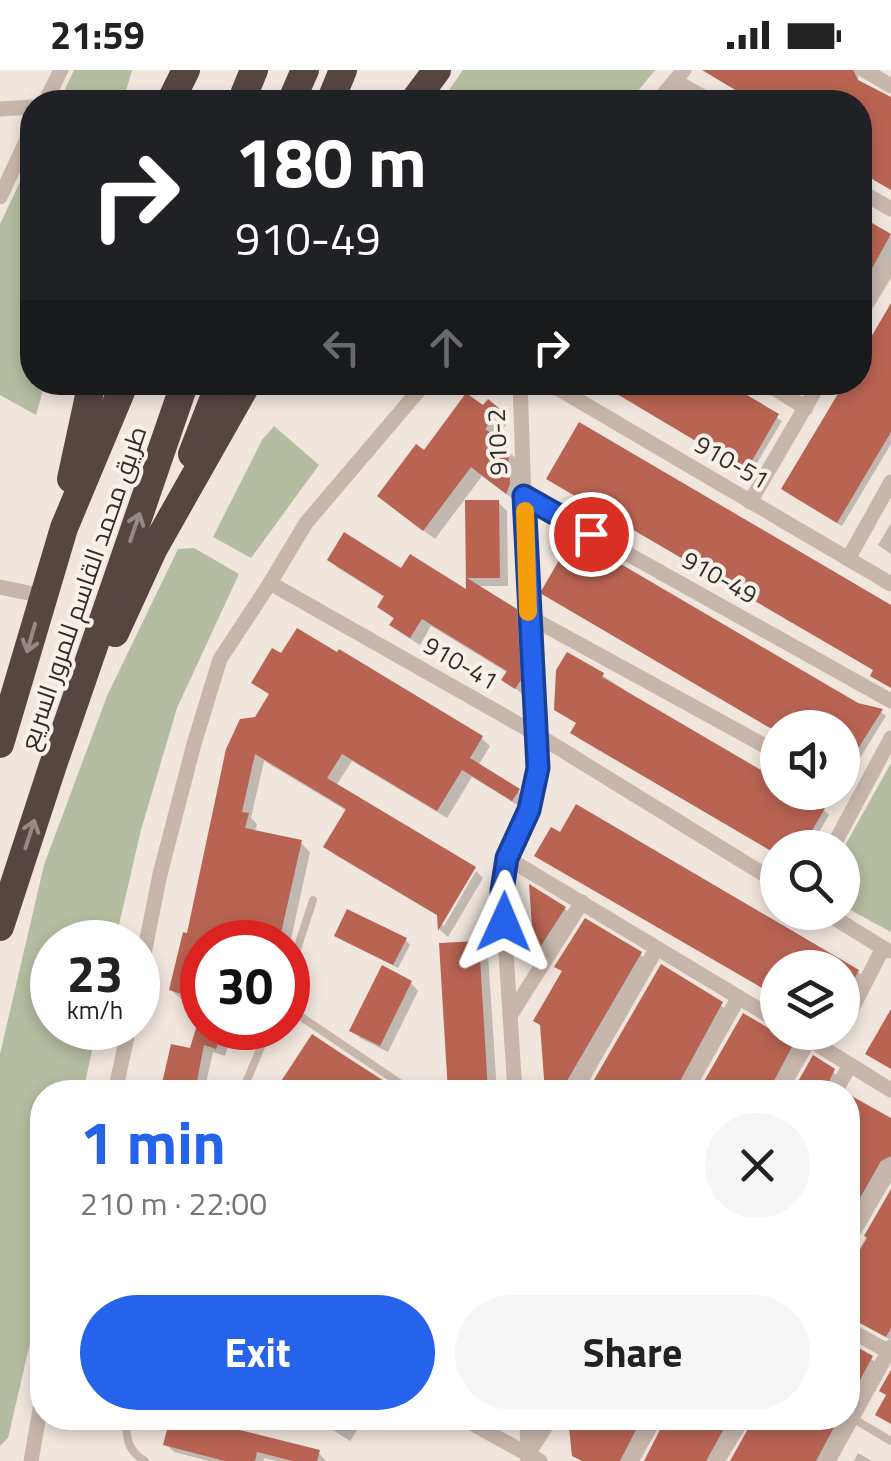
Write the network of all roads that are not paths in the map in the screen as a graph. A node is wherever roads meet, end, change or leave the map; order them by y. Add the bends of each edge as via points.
1 (438, 70) edge
2 (864, 70) edge
3 (891, 86) edge
4 (422, 90) edge
5 (20, 154) edge
6 (0, 196) edge
7 (891, 263) edge
8 (872, 295) edge
9 (89, 395) edge
10 (119, 395) edge
11 (181, 395) edge
12 (215, 395) edge
13 (241, 395) edge
14 (415, 395) edge
15 (520, 395) edge
16 (569, 395) edge
17 (785, 395) edge
18 (813, 395) edge
19 (806, 408) junction
20 (891, 482) edge
21 (524, 496) junction
22 (750, 502) junction
23 (64, 528) junction
24 (154, 548) junction
25 (848, 559) junction
26 (270, 583) junction
27 (891, 584) edge
28 (0, 587) edge
29 (43, 596) junction
30 (528, 616) junction
31 (891, 701) edge
32 (536, 734) junction
33 (891, 738) edge
34 (760, 743) edge
35 (0, 744) edge
36 (53, 766) junction
37 (860, 796) edge
38 (507, 858) junction
39 (760, 872) edge
40 (314, 900) dead end
41 (582, 902) junction
42 (151, 920) edge
43 (307, 920) edge
44 (0, 927) edge
45 (854, 930) edge
46 (657, 948) junction
47 (887, 950) edge
48 (738, 997) junction
49 (860, 998) edge
50 (760, 1010) edge
51 (510, 1016) junction
52 (310, 1023) edge
53 (124, 1050) edge
54 (260, 1050) edge
55 (797, 1050) edge
56 (825, 1050) edge
57 (832, 1050) edge
58 (830, 1053) junction
59 (850, 1065) junction
60 (117, 1080) edge
61 (247, 1080) edge
62 (395, 1080) edge
63 (513, 1080) edge
64 (581, 1080) edge
65 (691, 1080) edge
66 (784, 1080) edge
67 (842, 1080) edge
68 (891, 1090) edge
69 (891, 1167) edge
70 (860, 1220) edge
71 (860, 1335) edge
72 (890, 1351) edge
73 (860, 1404) edge
74 (860, 1423) edge
75 (37, 1430) edge
76 (126, 1430) edge
77 (483, 1430) edge
78 (528, 1430) edge
79 (545, 1430) edge
80 (648, 1430) edge
81 (736, 1430) edge
82 (845, 1430) edge
83 (891, 1441) edge
84 (532, 1458) edge
85 (31, 1461) edge
86 (145, 1461) edge
87 (631, 1461) edge
88 (717, 1461) edge
89 (828, 1461) edge

1 - 4 highway
2 - 3 street
5 - 6 street
7 - 8 street
9 - 23 highway
10 - 23 highway, طريق محمد القاسم للمرور السريع
36 -> 11 highway, طريق محمد القاسم للمرور السريع
12 - 24 highway
13 - 24 highway
14 - 26 street via 306,523
15 - 21 street, 910-2
16 - 22 street, 910-51
17 - 19 street
18 - 19 street
19 - 22 street
20 - 25 street
21 - 30 street, 910-2
21 - 31 street, 910-49
22 - 25 street, 910-51
23 - 29 highway, طريق محمد القاسم للمرور السريع
24 - 36 highway
25 - 27 street, 910-51
26 - 32 street, 910-41
26 - 42 street via 220,658
28 - 29 street
29 -> 35 highway, طريق محمد القاسم للمرور السريع
30 - 32 street, 910-2
30 - 34 street
32 - 38 street, 910-2 via 538,768 529,810
32 - 39 street, 910-41
33 - 37 street
44 -> 36 highway, طريق محمد القاسم للمرور السريع
38 - 41 street
38 - 51 street, 910-2 via 502,891
40 - 43 lane
41 - 46 street
41 - 51 street
45 - 47 street
46 - 48 street
46 - 64 street
47 - 49 street
48 - 50 street
48 - 65 street
51 - 63 street, 910-2
52 - 62 lane
53 - 60 street
54 - 61 lane
55 - 66 street
56 - 58 street
57 - 58 street
58 - 59 street
59 - 67 street
59 - 68 street
69 - 70 street
71 - 72 street
72 - 73 street
74 - 83 lane
75 - 85 street
76 - 86 lane via 132,1450
77 - 84 street
78 - 84 street
79 - 84 street
80 - 87 street
81 - 88 street
82 - 89 street

